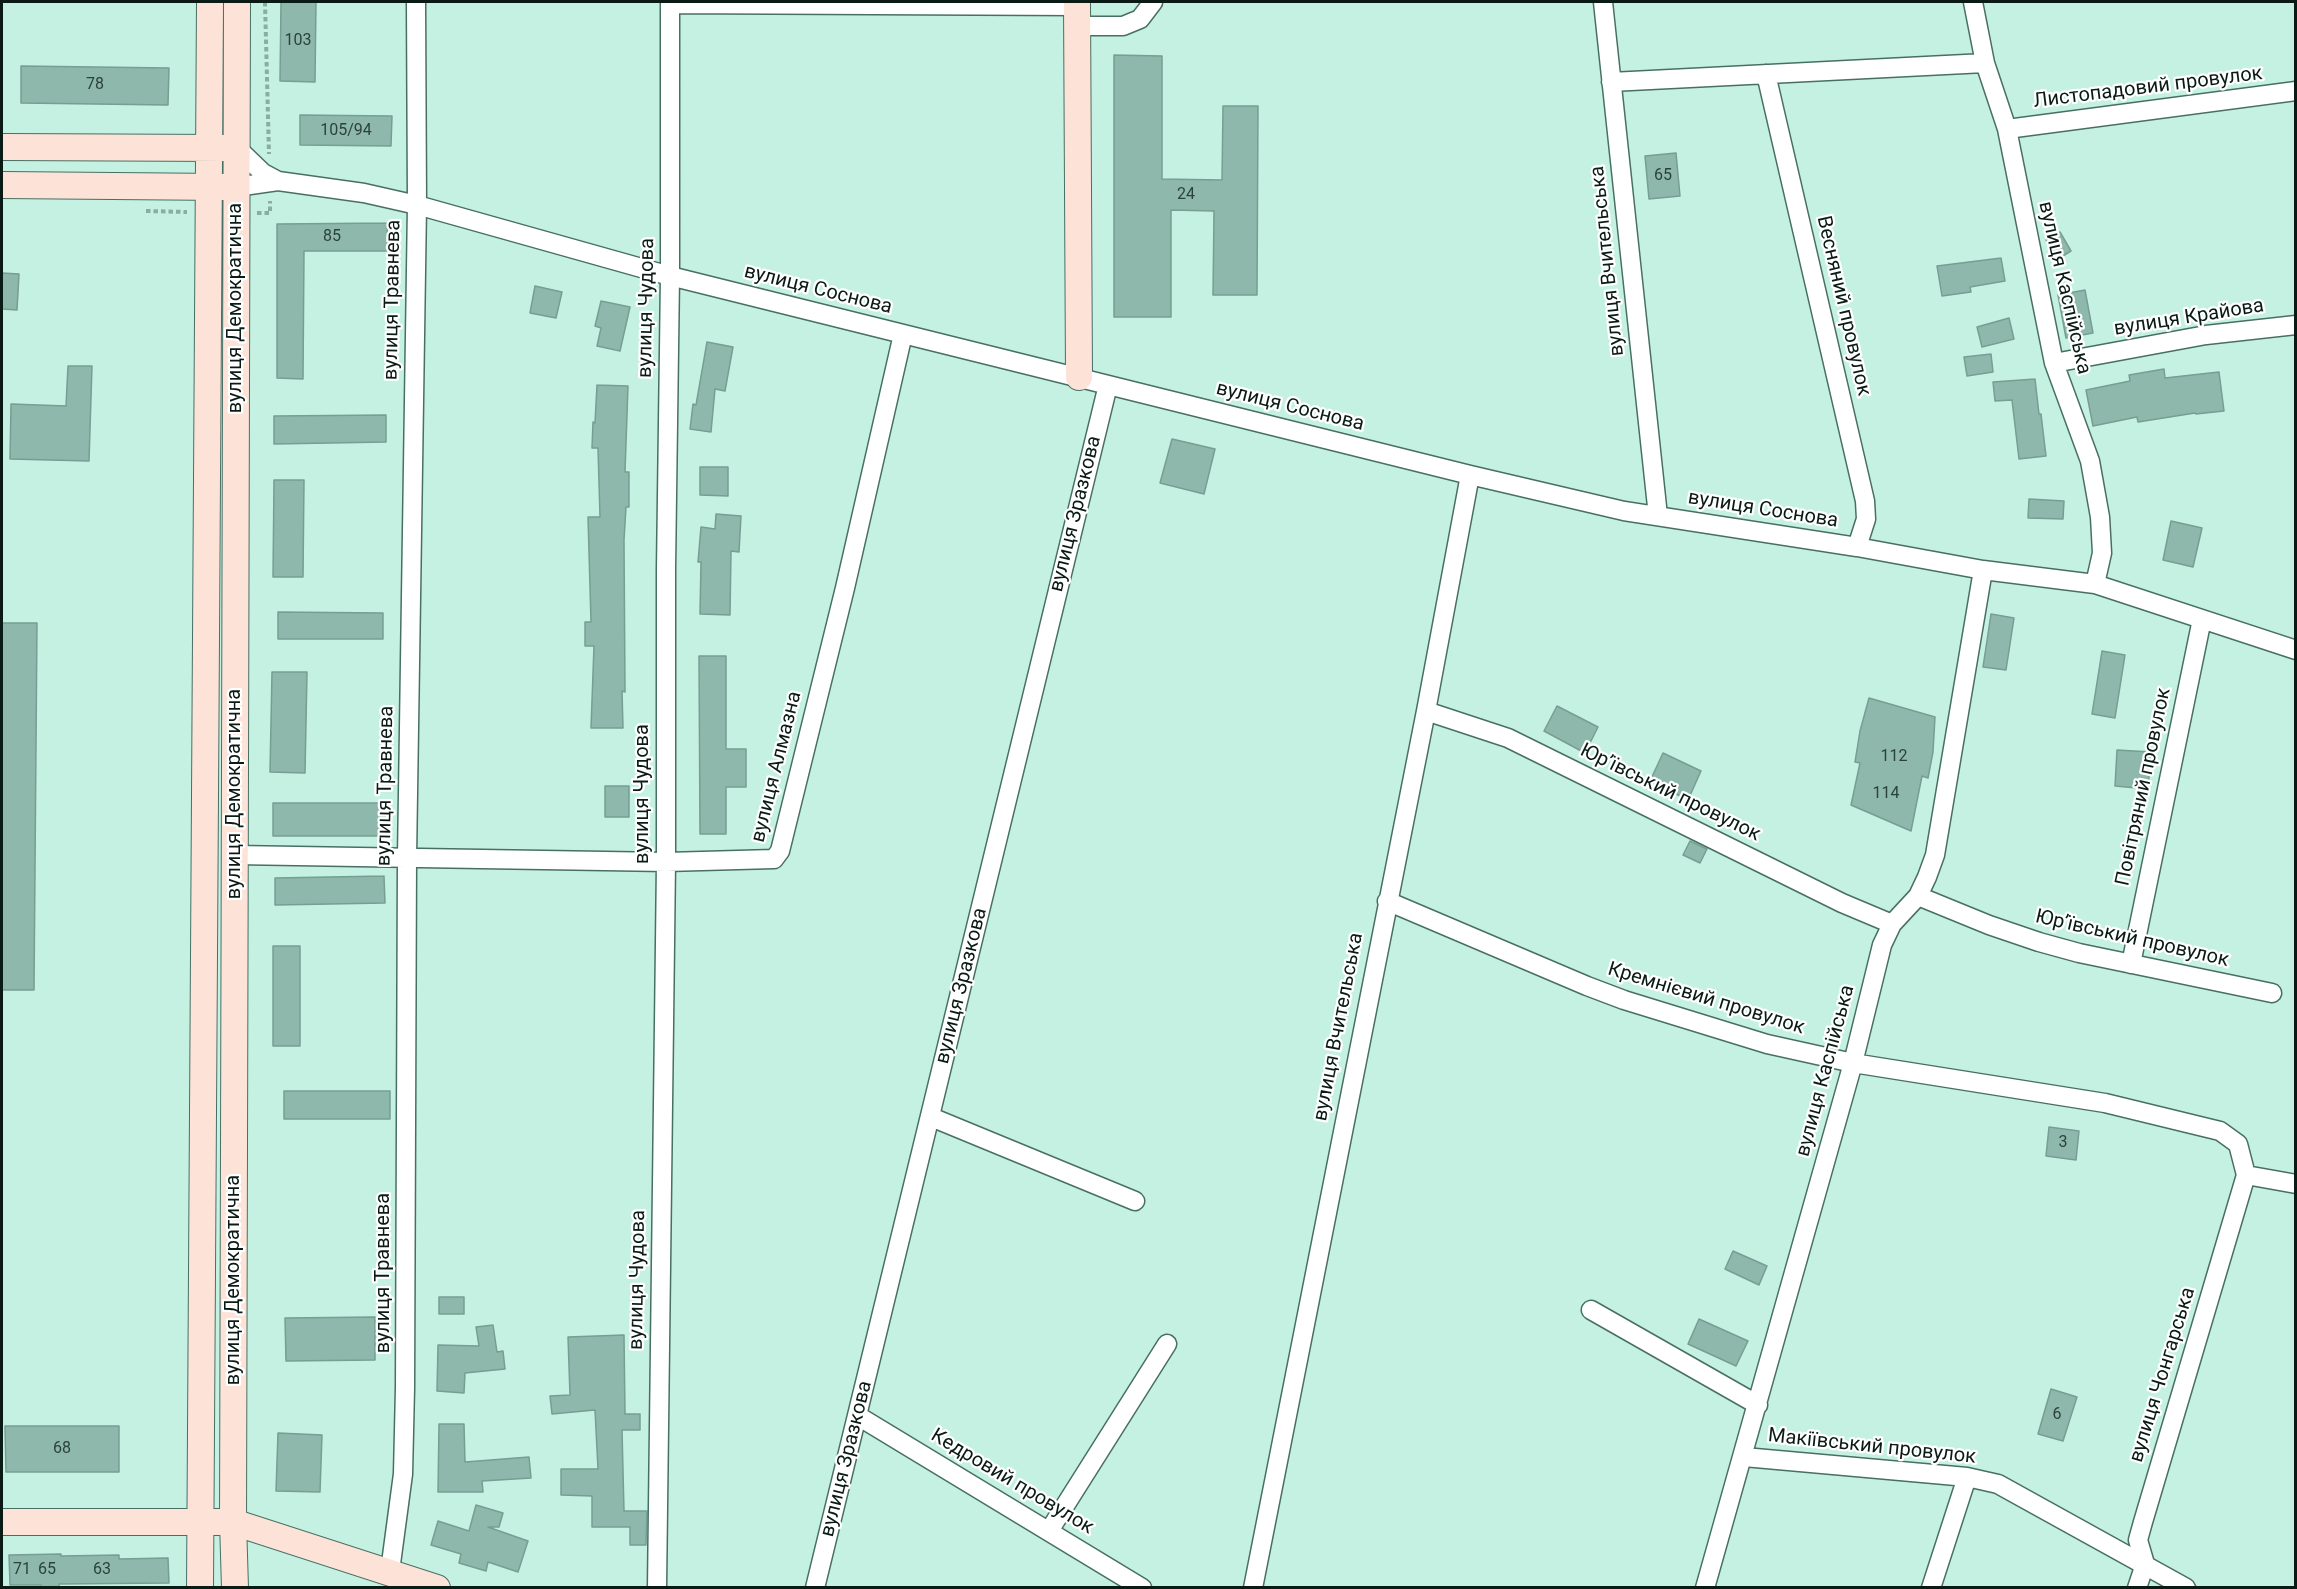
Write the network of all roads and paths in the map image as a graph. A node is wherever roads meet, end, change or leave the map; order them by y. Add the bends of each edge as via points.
1 (210, 2) edge
2 (237, 2) edge
3 (265, 2) edge
4 (416, 2) edge
5 (1153, 2) edge
6 (1603, 2) edge
7 (1972, 2) edge
8 (670, 3) edge
9 (1076, 11) edge
10 (1985, 63) junction
11 (1766, 74) junction
12 (1611, 82) junction
13 (2295, 91) edge
14 (2007, 129) junction
15 (2, 147) edge
16 (209, 148) junction
17 (237, 148) junction
18 (272, 180) junction
19 (2, 185) edge
20 (209, 187) junction
21 (236, 187) junction
22 (417, 205) junction
23 (270, 213) dead end
24 (670, 276) junction
25 (2295, 325) edge
26 (903, 334) junction
27 (2054, 363) junction
28 (1079, 377) junction
29 (1108, 385) junction
30 (1470, 475) junction
31 (1658, 516) junction
32 (1857, 547) junction
33 (1983, 570) junction
34 (2095, 584) junction
35 (2202, 619) junction
36 (2295, 650) edge
37 (1426, 711) junction
38 (235, 855) junction
39 (407, 858) junction
40 (666, 862) junction
41 (1918, 896) junction
42 (1387, 901) junction
43 (1892, 924) junction
44 (2131, 964) junction
45 (2272, 993) dead end
46 (1853, 1063) junction
47 (931, 1117) junction
48 (2246, 1175) junction
49 (2295, 1184) edge
50 (1135, 1201) dead end
51 (1591, 1310) dead end
52 (1167, 1344) dead end
53 (1758, 1406) junction
54 (858, 1416) junction
55 (1744, 1457) junction
56 (1967, 1477) junction
57 (200, 1521) junction
58 (2, 1522) edge
59 (233, 1522) junction
60 (1049, 1531) junction
61 (2145, 1564) junction
62 (390, 1571) junction
63 (200, 1587) edge
64 (235, 1587) edge
65 (437, 1587) edge
66 (657, 1587) edge
67 (815, 1587) edge
68 (1142, 1587) edge
69 (1253, 1587) edge
70 (1706, 1587) edge
71 (1931, 1587) edge
72 (2138, 1587) edge
73 (2186, 1587) edge

1 - 16 street, вулиця Демократична
2 - 17 street, вулиця Демократична
3 - 18 path
4 - 22 street, вулиця Травнева
5 - 9 street via 1140,19 1123,26
6 - 12 street, вулиця Вчительська
7 - 10 street, вулиця Каспійська
8 - 9 street
8 - 24 street, вулиця Чудова
9 - 28 street
10 - 11 street
10 - 14 street, вулиця Каспійська
11 - 12 street
11 - 32 street, Весняний провулок via 1865,501 1866,519
12 - 31 street, вулиця Вчительська
13 - 14 street, Листопадовий провулок
14 - 27 street, вулиця Каспійська
15 - 16 street
16 - 17 street
16 - 20 street, вулиця Демократична
17 - 18 street
17 - 21 street, вулиця Демократична
18 - 21 street, вулиця Соснова
18 - 22 street, вулиця Соснова
18 - 23 path
19 - 20 street
20 - 21 street
20 - 57 street, вулиця Демократична
21 - 38 street, вулиця Демократична
22 - 24 street, вулиця Соснова
22 - 39 street, вулиця Травнева
24 - 26 street, вулиця Соснова
24 - 40 street, вулиця Чудова
25 - 27 street, вулиця Крайова via 2206,335
26 - 28 street, вулиця Соснова
26 - 40 street, вулиця Алмазна via 780,851 771,861
27 - 34 street, вулиця Каспійська via 2090,461 2102,553
28 - 29 street, вулиця Соснова
29 - 30 street, вулиця Соснова
29 - 47 street, вулиця Зразкова
30 - 31 street, вулиця Соснова via 1592,505
30 - 37 street, вулиця Вчительська
31 - 32 street, вулиця Соснова
32 - 33 street, вулиця Соснова
33 - 34 street, вулиця Соснова
33 - 41 street, вулиця Каспійська via 1935,855
34 - 35 street, вулиця Соснова
35 - 36 street, вулиця Соснова
35 - 44 street, Повітряний провулок
37 - 42 street, вулиця Вчительська
37 - 43 street, Юр’ївський провулок via 1508,738
38 - 39 street, вулиця Алмазна
38 - 59 street, вулиця Демократична
39 - 40 street, вулиця Алмазна
39 - 62 street, вулиця Травнева via 403,1474
40 - 66 street, вулиця Чудова
41 - 43 street, вулиця Каспійська
41 - 44 street, Юр’ївський провулок via 2039,942
42 - 46 street, Кремнієвий провулок via 1624,1000 1767,1044
42 - 69 street, вулиця Вчительська
43 - 46 street, вулиця Каспійська via 1882,945
44 - 45 street, Юр’ївський провулок
46 - 48 street, Кремнієвий провулок via 2105,1103 2220,1131 2238,1144
46 - 53 street, вулиця Каспійська
47 - 50 street
47 - 54 street, вулиця Зразкова
48 - 49 street
48 - 61 street, вулиця Чонгарська via 2138,1540
51 - 53 street
52 - 60 street
53 - 55 street, вулиця Каспійська
54 - 60 street, Кедровий провулок
54 - 67 street, вулиця Зразкова
55 - 56 street, Макіївський провулок
55 - 70 street, вулиця Каспійська
56 - 61 street, Макіївський провулок via 1998,1485
56 - 71 street
57 - 58 street
57 - 59 street
57 - 63 street, вулиця Демократична
59 - 62 street
59 - 64 street, вулиця Демократична
60 - 68 street, Кедровий провулок
61 - 72 street, вулиця Чонгарська
61 - 73 street, Макіївський провулок
62 - 65 street

